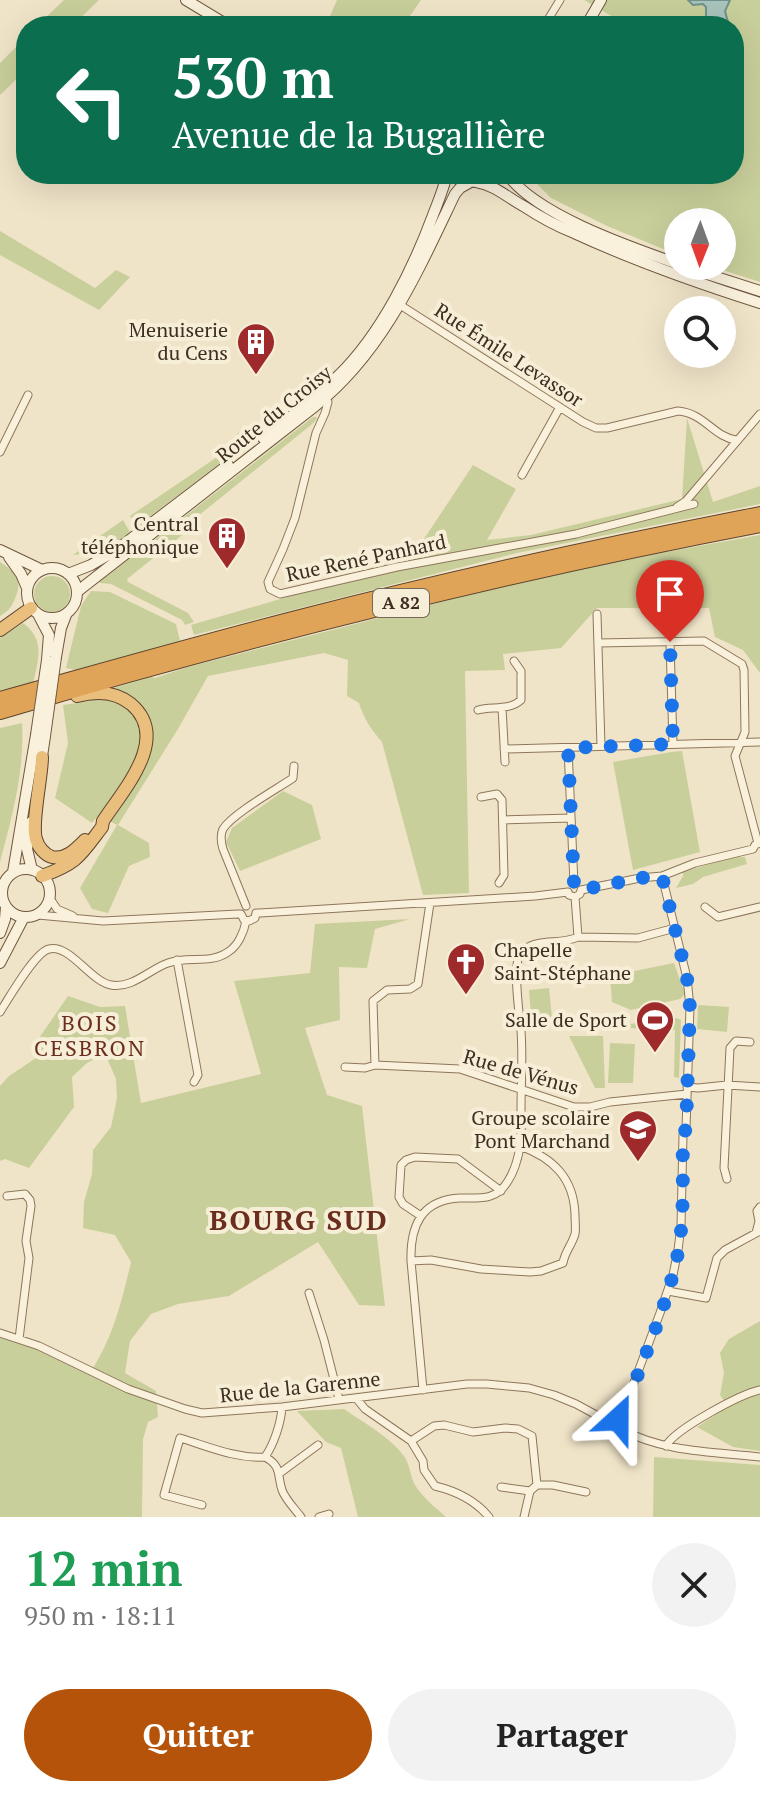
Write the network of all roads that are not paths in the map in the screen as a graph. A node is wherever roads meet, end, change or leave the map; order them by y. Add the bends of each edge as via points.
1 (186, 0) edge
2 (212, 16) edge
3 (445, 184) edge
4 (468, 184) edge
5 (490, 184) edge
6 (517, 184) edge
7 (664, 259) edge
8 (726, 280) edge
9 (760, 291) edge
10 (396, 302) junction
11 (760, 304) edge
12 (28, 395) dead end
13 (324, 395) junction
14 (560, 407) junction
15 (760, 414) edge
16 (736, 440) junction
17 (0, 452) edge
18 (522, 475) dead end
19 (694, 504) dead end
20 (675, 509) junction
21 (760, 514) edge
22 (760, 525) edge
23 (4, 553) edge
24 (42, 570) junction
25 (68, 574) junction
26 (27, 589) junction
27 (78, 591) junction
28 (35, 612) junction
29 (597, 614) dead end
30 (66, 615) junction
31 (0, 630) edge
32 (670, 642) junction
33 (598, 643) junction
34 (52, 658) junction
35 (514, 661) dead end
36 (46, 698) junction
37 (0, 699) edge
38 (502, 708) junction
39 (478, 710) dead end
40 (0, 712) edge
41 (40, 736) junction
42 (760, 742) edge
43 (741, 743) junction
44 (673, 744) junction
45 (601, 746) junction
46 (568, 748) junction
47 (504, 749) junction
48 (42, 757) junction
49 (505, 762) dead end
50 (294, 766) dead end
51 (481, 797) dead end
52 (571, 818) junction
53 (503, 820) junction
54 (103, 821) junction
55 (757, 823) edge
56 (758, 848) edge
57 (13, 872) junction
58 (37, 873) junction
59 (662, 876) junction
60 (499, 883) dead end
61 (574, 891) junction
62 (49, 897) junction
63 (430, 903) junction
64 (246, 906) junction
65 (6, 907) junction
66 (705, 907) dead end
67 (760, 907) edge
68 (256, 913) junction
69 (38, 915) junction
70 (24, 917) junction
71 (243, 918) junction
72 (83, 919) junction
73 (675, 928) junction
74 (0, 933) edge
75 (578, 937) junction
76 (177, 960) junction
77 (0, 963) edge
78 (0, 1012) edge
79 (750, 1042) dead end
80 (375, 1065) junction
81 (345, 1067) dead end
82 (194, 1082) dead end
83 (727, 1085) junction
84 (760, 1087) edge
85 (521, 1090) junction
86 (687, 1091) junction
87 (520, 1146) junction
88 (727, 1179) dead end
89 (501, 1191) junction
90 (7, 1196) dead end
91 (760, 1207) edge
92 (421, 1216) junction
93 (758, 1232) edge
94 (411, 1261) junction
95 (668, 1291) junction
96 (309, 1293) dead end
97 (0, 1333) edge
98 (19, 1339) junction
99 (423, 1390) junction
100 (760, 1390) edge
101 (356, 1398) junction
102 (339, 1399) junction
103 (282, 1407) junction
104 (620, 1420) junction
105 (611, 1423) junction
106 (621, 1429) junction
107 (411, 1441) junction
108 (318, 1445) dead end
109 (666, 1446) junction
110 (265, 1457) junction
111 (760, 1457) edge
112 (280, 1473) junction
113 (501, 1487) dead end
114 (533, 1488) junction
115 (586, 1492) dead end
116 (202, 1505) dead end
117 (329, 1514) dead end
118 (301, 1517) edge
119 (319, 1517) edge
120 (489, 1517) edge
121 (524, 1517) edge

1 - 2 main road
3 - 10 main road, Route du Croisy
4 - 10 main road, Route du Croisy via 455,194 423,262
5 - 11 main road via 554,224
6 - 7 main road via 544,207
8 - 9 main road
10 - 13 main road, Route du Croisy via 365,357
10 - 14 street, Rue Émile Levassor
12 - 17 street
13 - 20 street, Rue René Panhard via 327,408 295,518 268,582 280,594
13 - 25 main road, Route du Croisy via 115,551
13 - 27 main road, Route du Croisy
14 - 16 street, Rue Émile Levassor via 596,428 688,412
14 - 18 street
15 - 16 street
16 - 20 street
19 - 20 street, Rue René Panhard
21 - 37 highway, A 82 via 387,595
22 - 36 highway, A 82 via 348,615
23 - 24 main road
23 - 26 main road
24 - 25 main road via 57,568
24 - 26 main road
25 - 27 main road
26 - 28 main road
27 - 30 main road
28 - 30 main road via 52,619
28 - 31 highway
28 - 34 main road via 49,635
29 - 33 street
30 - 34 main road
32 - 33 street
32 - 43 street via 704,641 742,664
32 - 44 street
33 - 45 street
34 - 41 main road, bridge
35 - 38 street via 521,671 521,700
36 - 40 highway, A 82
36 - 54 highway via 111,694 135,707 143,719 143,758
38 - 39 street
38 - 47 street
41 - 48 main road
41 - 57 main road
42 - 43 street
43 - 44 street
43 - 55 street via 735,756
44 - 45 street
45 - 46 street
46 - 47 street
46 - 52 street
47 - 49 street
48 - 54 highway via 35,832 43,851 51,857 68,854
48 - 58 main road via 27,840 28,859
50 - 64 street via 293,778 222,830 223,849
51 - 53 street via 497,794
52 - 53 street
52 - 61 street
53 - 60 street via 504,875
54 - 58 highway via 80,857 63,869
55 - 56 street
56 - 59 street
57 - 58 main road
57 - 65 main road via 2,889
58 - 62 main road via 48,883
59 - 61 street
59 - 73 street
61 - 63 street
61 - 75 street
62 - 69 main road
62 - 72 street via 57,909
63 - 68 street
63 - 80 street via 418,984 387,990 373,1001
64 - 68 street
64 - 71 street
65 - 70 main road
65 - 74 main road
66 - 67 street via 718,917
68 - 71 street via 253,920
69 - 70 main road
69 - 72 street
70 - 77 main road
71 - 72 street
71 - 76 street via 241,936 227,953 206,960
73 - 75 street via 638,938
73 - 86 street via 690,1007
75 - 85 street via 536,944 520,954
76 - 78 street via 115,986 51,948 39,954
76 - 82 street via 198,1075
79 - 83 street via 736,1041 730,1048
80 - 81 street, Rue de Vénus
80 - 85 street, Rue de Vénus via 460,1069
83 - 84 street, Rue de Vénus
83 - 86 street, Rue de Vénus
83 - 88 street
85 - 86 street, Rue de Vénus via 574,1107
85 - 87 street
86 - 95 street via 681,1226
87 - 89 street
87 - 94 street via 554,1165 572,1192 575,1234 563,1263 530,1272
89 - 92 street via 488,1198 442,1201
89 - 92 street via 458,1159 415,1157 401,1165 399,1197
90 - 98 street via 25,1194 31,1206
91 - 93 street
92 - 94 street via 410,1243
93 - 95 street via 717,1258 706,1298
94 - 99 street
95 - 104 street
96 - 102 street
97 - 98 street, Rue de la Garenne
98 - 103 street, Rue de la Garenne via 185,1409 212,1413
99 - 101 street, Rue de la Garenne
99 - 105 street, Rue de la Garenne via 467,1384 529,1388
100 - 109 street via 685,1428
101 - 102 street, Rue de la Garenne
101 - 107 street
102 - 103 street, Rue de la Garenne
103 - 110 street
104 - 105 street
104 - 106 street
105 - 106 street, Rue de la Garenne via 615,1431
106 - 109 street, Rue de la Garenne
107 - 114 street via 434,1426 473,1432 518,1429 532,1436
107 - 120 street via 435,1486 479,1506
108 - 112 street
109 - 111 street, Rue de la Garenne
110 - 112 street
110 - 116 street via 232,1454 180,1438 164,1495
112 - 118 street via 282,1492
113 - 114 street
114 - 115 street via 553,1485
114 - 121 street
117 - 119 street

